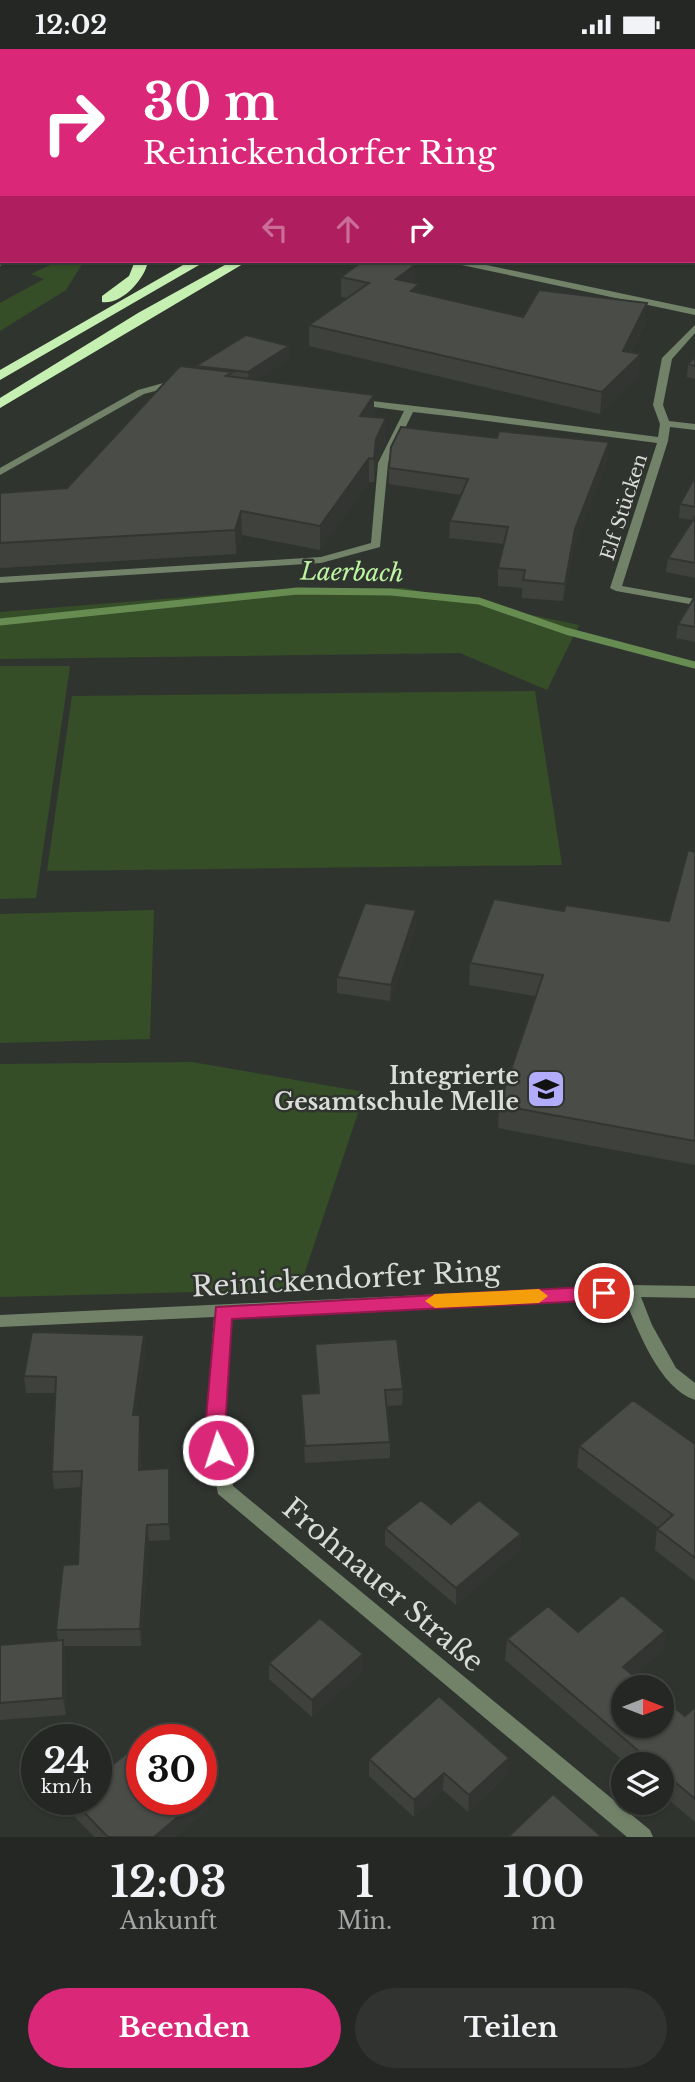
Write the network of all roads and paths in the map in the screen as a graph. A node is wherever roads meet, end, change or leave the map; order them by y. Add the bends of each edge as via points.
1 (141, 263) edge
2 (195, 263) edge
3 (237, 263) edge
4 (473, 263) edge
5 (695, 312) edge
6 (695, 328) edge
7 (32, 356) junction
8 (0, 376) edge
9 (192, 383) edge
10 (349, 401) edge
11 (0, 404) edge
12 (410, 408) junction
13 (664, 423) junction
14 (695, 427) edge
15 (663, 441) junction
16 (0, 472) edge
17 (0, 580) edge
18 (695, 602) edge
19 (630, 1291) junction
20 (695, 1292) edge
21 (223, 1312) junction
22 (0, 1321) edge
23 (695, 1393) edge
24 (643, 1837) edge

1 - 7 highway via 141,271 132,281
2 - 7 highway
3 - 11 highway
4 - 5 street
6 - 13 street, Elf Stücken via 667,358 658,405
7 - 8 highway
9 - 16 street via 141,392
10 - 12 street, Elf Stücken
12 - 15 street, Elf Stücken
12 - 17 street via 383,463 376,545 321,559
13 - 14 street
13 - 15 street, Elf Stücken
15 - 18 street, Elf Stücken via 616,588
19 - 20 street, Reinickendorfer Ring
19 - 21 street, Reinickendorfer Ring
19 - 23 street via 670,1373
21 - 22 street, Reinickendorfer Ring
21 - 24 street, Frohnauer Straße via 215,1430 224,1489

